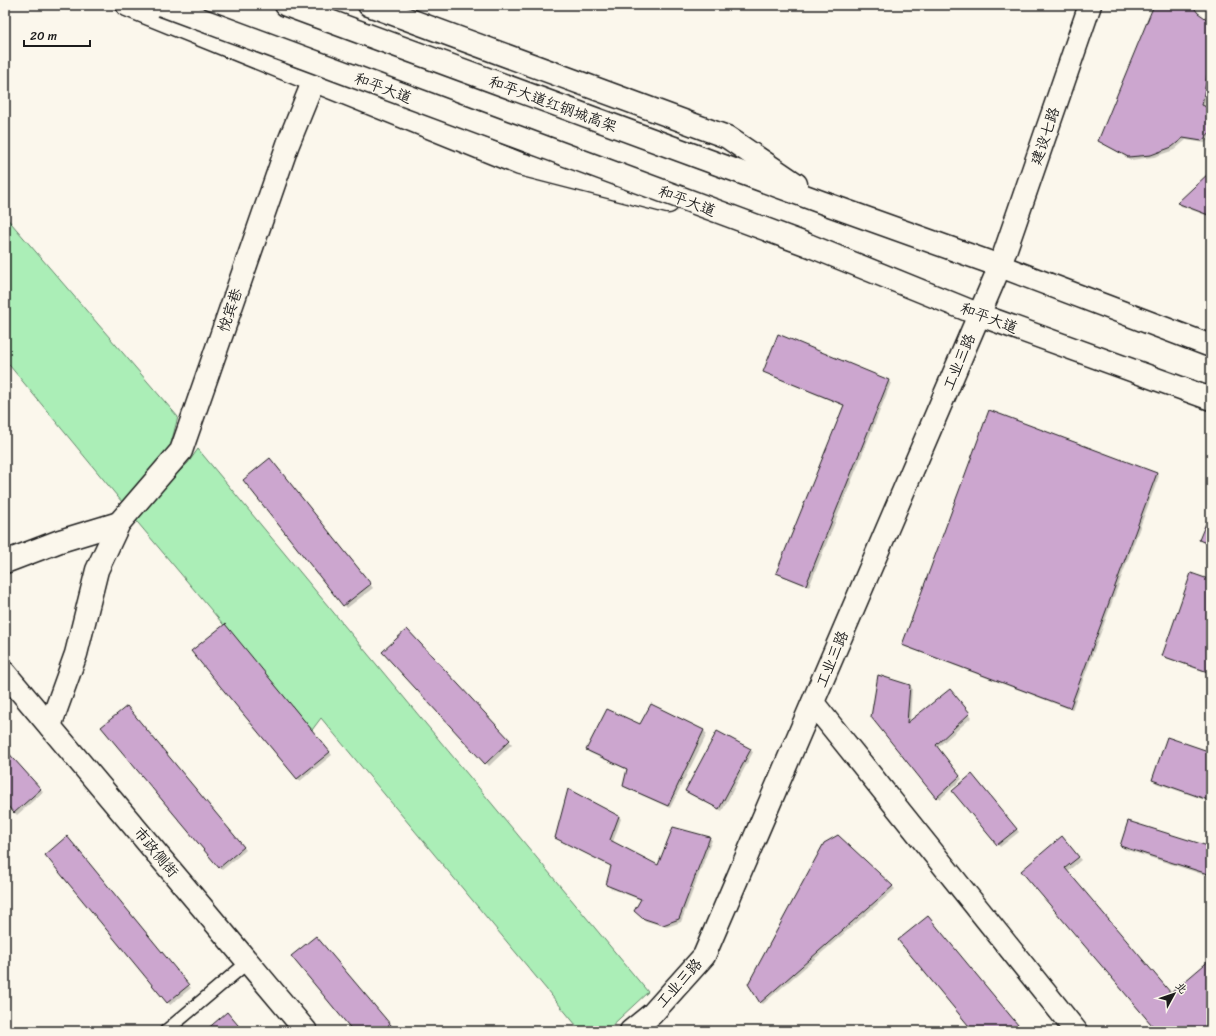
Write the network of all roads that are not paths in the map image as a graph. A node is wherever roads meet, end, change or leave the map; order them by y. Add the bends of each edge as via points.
1 (127, 5) edge
2 (162, 5) edge
3 (286, 5) edge
4 (369, 5) edge
5 (1090, 5) edge
6 (314, 80) junction
7 (821, 202) junction
8 (729, 217) junction
9 (1000, 266) junction
10 (980, 315) junction
11 (1211, 346) edge
12 (1211, 399) edge
13 (119, 522) junction
14 (5, 562) edge
15 (5, 673) edge
16 (813, 703) junction
17 (50, 726) junction
18 (248, 962) junction
19 (166, 1031) edge
20 (306, 1031) edge
21 (631, 1031) edge
22 (1076, 1031) edge

1 - 6 main road
2 - 8 main road, 和平大道, bridge
3 - 7 main road, 和平大道红钢城高架
4 - 7 main road via 727,137
5 - 9 main road, 建设七路
6 - 8 main road via 520,164
6 - 13 main road, 悦宾巷 via 286,152 181,451
7 - 9 main road
8 - 10 main road, 和平大道, bridge
9 - 10 main road, 工业三路
9 - 11 main road
10 - 12 main road, 和平大道
10 - 16 main road, 工业三路
13 - 14 main road
13 - 17 main road via 97,570 76,654
15 - 17 main road, 市政侧街
16 - 21 main road, 工业三路 via 704,956 652,1014
16 - 22 main road
17 - 18 main road, 市政侧街
18 - 19 lane
18 - 20 main road, 市政侧街

